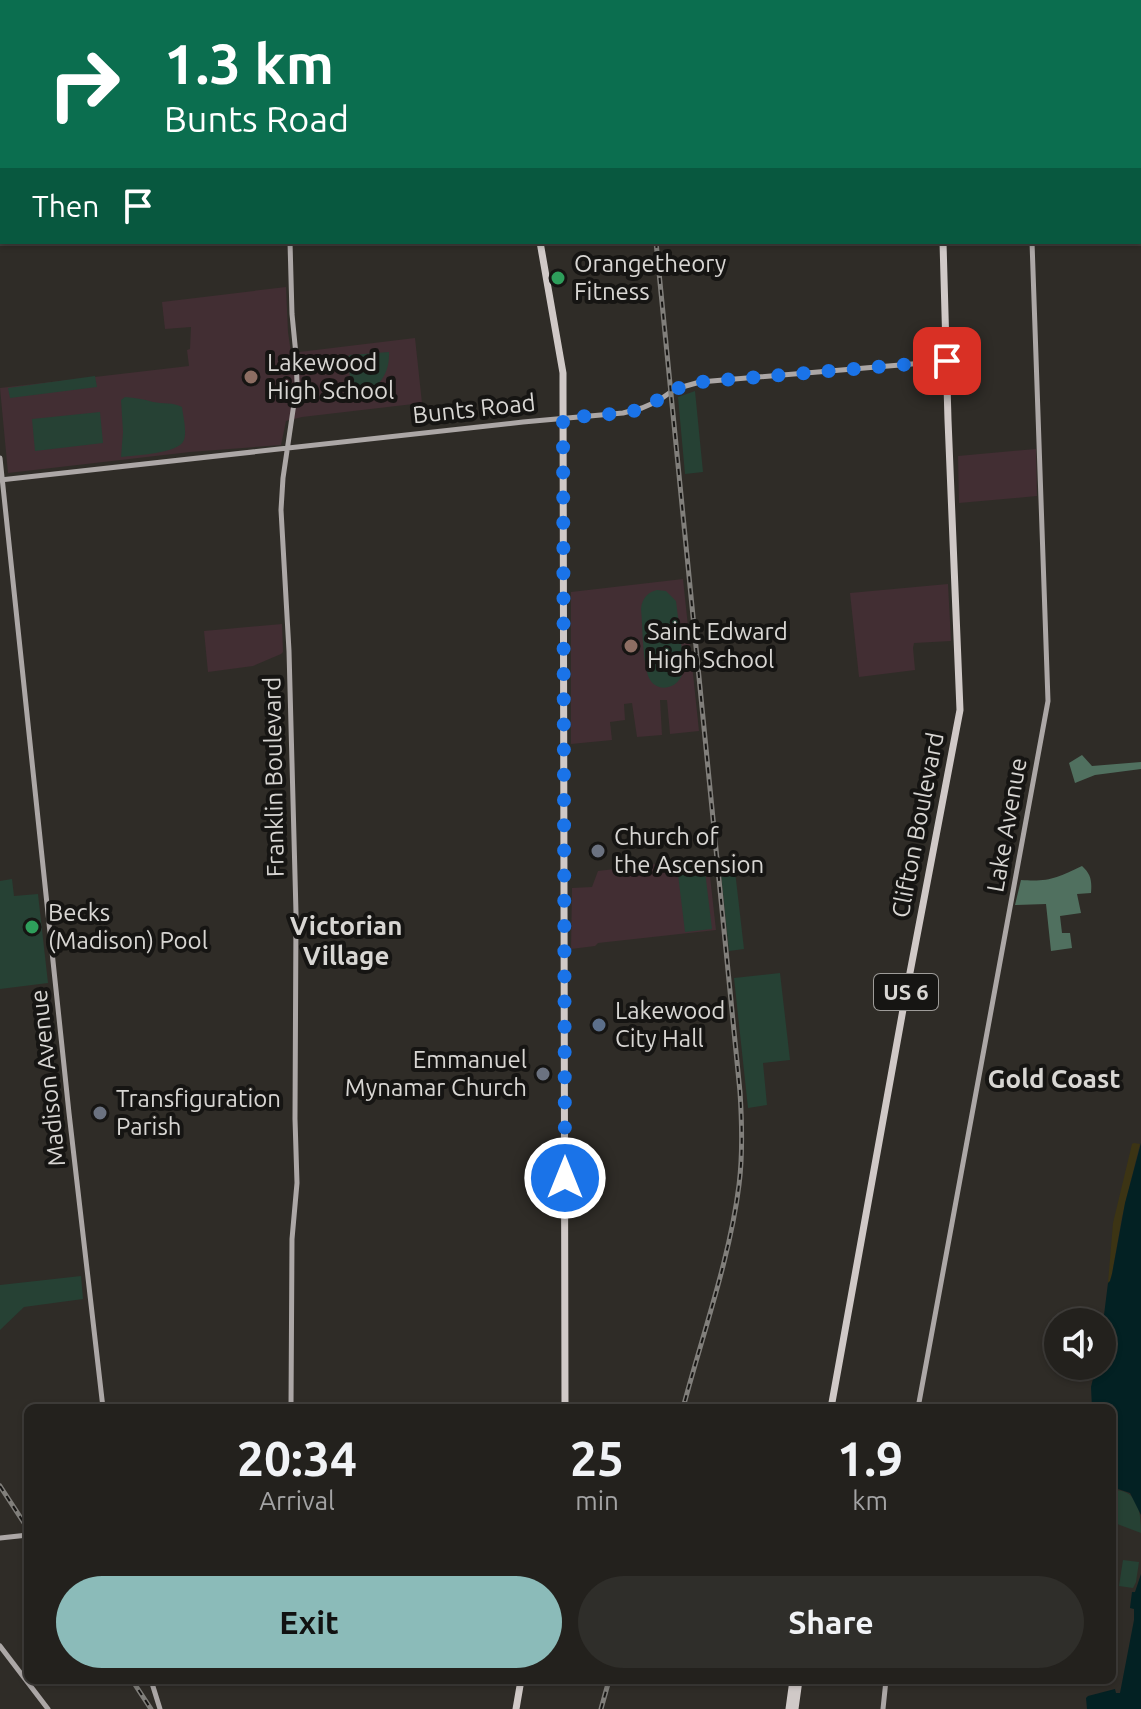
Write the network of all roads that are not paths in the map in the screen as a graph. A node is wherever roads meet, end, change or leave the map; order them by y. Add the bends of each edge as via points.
1 (290, 244) edge
2 (540, 244) edge
3 (943, 244) edge
4 (1032, 244) edge
5 (947, 361) junction
6 (563, 418) junction
7 (288, 448) junction
8 (0, 458) edge
9 (1, 480) edge
10 (103, 1404) edge
11 (291, 1404) edge
12 (565, 1404) edge
13 (832, 1404) edge
14 (919, 1404) edge
15 (24, 1535) edge
16 (0, 1538) edge
17 (0, 1646) edge
18 (24, 1678) edge
19 (29, 1684) edge
20 (152, 1684) edge
21 (520, 1684) edge
22 (795, 1684) edge
23 (886, 1684) edge
24 (48, 1709) edge
25 (160, 1709) edge
26 (516, 1709) edge
27 (792, 1709) edge
28 (883, 1709) edge

1 - 7 street, Franklin Boulevard via 297,374
2 - 6 main road via 563,373
3 - 5 main road, Clifton Boulevard / US 6
4 - 14 street, Lake Avenue via 1048,701
5 - 6 street, Bunts Road via 700,382 638,410
5 - 13 main road, Clifton Boulevard / US 6 via 960,710
6 - 7 street, Bunts Road
6 - 12 main road
7 - 9 street, Bunts Road
7 - 11 street, Franklin Boulevard via 281,510 296,913
8 - 9 street, Madison Avenue
9 - 10 street, Madison Avenue
15 - 16 street
17 - 18 street
19 - 24 street
20 - 25 street
21 - 26 main road
22 - 27 main road
23 - 28 street

